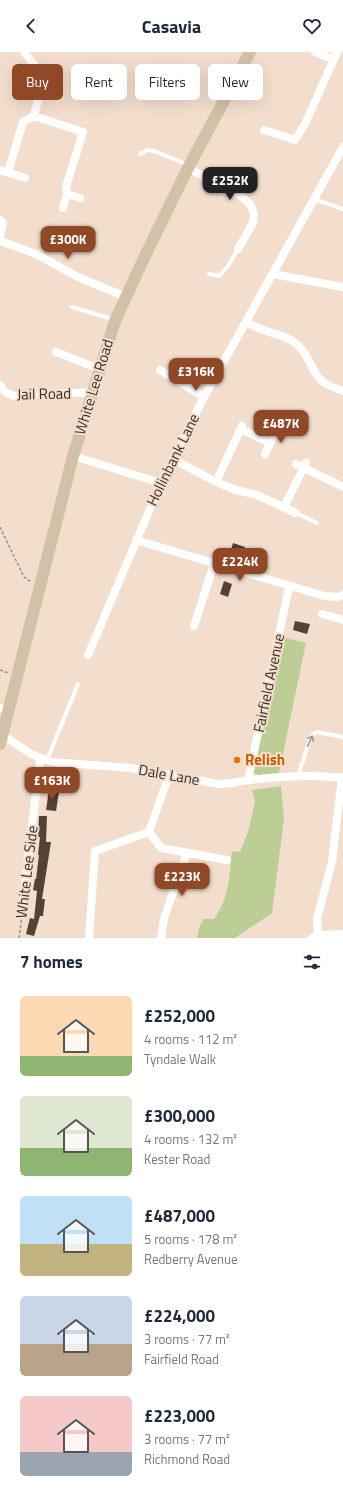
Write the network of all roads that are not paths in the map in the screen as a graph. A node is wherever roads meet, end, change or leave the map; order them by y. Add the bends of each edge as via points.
1 (24, 52) edge
2 (250, 52) edge
3 (315, 52) edge
4 (335, 56) edge
5 (34, 116) junction
6 (264, 130) dead end
7 (343, 147) edge
8 (140, 154) dead end
9 (188, 166) junction
10 (4, 171) edge
11 (25, 178) dead end
12 (68, 194) junction
13 (80, 198) dead end
14 (314, 199) junction
15 (63, 208) dead end
16 (343, 209) edge
17 (0, 220) edge
18 (0, 236) edge
19 (0, 241) edge
20 (238, 249) joint
21 (209, 274) dead end
22 (273, 274) junction
23 (343, 287) edge
24 (126, 297) junction
25 (72, 307) dead end
26 (115, 320) junction
27 (246, 322) junction
28 (56, 352) dead end
29 (99, 369) junction
30 (160, 370) dead end
31 (0, 384) edge
32 (343, 391) edge
33 (92, 392) junction
34 (204, 397) junction
35 (278, 425) dead end
36 (270, 443) junction
37 (265, 454) dead end
38 (73, 456) junction
39 (173, 460) junction
40 (216, 482) junction
41 (161, 484) junction
42 (343, 487) edge
43 (284, 507) junction
44 (296, 513) joint
45 (317, 523) dead end
46 (136, 540) junction
47 (214, 564) junction
48 (289, 587) junction
49 (343, 595) edge
50 (322, 614) dead end
51 (343, 620) edge
52 (194, 626) dead end
53 (88, 655) dead end
54 (78, 684) dead end
55 (4, 709) edge
56 (343, 737) edge
57 (1, 740) edge
58 (44, 760) junction
59 (169, 775) junction
60 (298, 776) junction
61 (342, 778) edge
62 (248, 780) junction
63 (149, 832) junction
64 (187, 853) junction
65 (228, 860) dead end
66 (22, 909) road end
67 (343, 934) edge
68 (315, 937) edge
69 (88, 938) edge
70 (161, 938) edge

1 - 5 street via 36,67 42,83
2 - 9 main road, White Lee Road
3 - 4 street
4 - 6 street via 306,122 295,140
5 - 10 street via 23,122
5 - 12 street via 83,132 66,187
7 - 14 street, Hollinbank Lane
8 - 9 lane via 154,150
9 - 20 street via 240,195 250,204 254,214 253,223
9 - 24 main road, White Lee Road
10 - 11 street
12 - 13 street
12 - 15 street
14 - 16 lane
14 - 22 street, Hollinbank Lane
17 - 18 street via 3,223
19 - 24 street via 36,254 78,277
20 - 21 lane via 219,276
22 - 23 street
22 - 27 street, Hollinbank Lane
24 - 26 main road, White Lee Road
25 - 26 lane
26 - 29 main road, White Lee Road
27 - 32 street via 294,342 306,353 320,379
27 - 34 street, Hollinbank Lane
28 - 29 street
29 - 33 main road, White Lee Road
30 - 34 street
31 - 33 street, Jail Road via 5,392 14,396
33 - 38 main road, White Lee Road
34 - 39 street, Hollinbank Lane
35 - 36 street
36 - 37 street
36 - 40 street via 241,428
38 - 41 street
38 - 55 main road, White Lee Road via 40,588
39 - 40 street
39 - 41 street, Hollinbank Lane
40 - 43 street
41 - 46 street, Hollinbank Lane
42 - 43 street via 302,465
43 - 44 street
44 - 45 lane
46 - 47 street
46 - 53 street, Hollinbank Lane
47 - 48 street
47 - 52 street
48 - 49 street via 324,596
48 - 62 street, Fairfield Avenue
50 - 51 street
54 - 58 lane
55 - 57 main road, White Lee Road
60 -> 56 lane via 311,736 316,732
57 - 58 street, Dale Lane
58 - 59 street, Dale Lane via 130,768
58 - 66 street, White Lee Side
59 - 62 street, Dale Lane via 220,784
59 - 63 street
60 - 61 street, Dale Lane
60 - 62 street, Dale Lane
61 - 68 street via 332,862 317,919
63 - 64 street via 161,848
63 - 69 street via 95,851
64 - 65 street
64 - 70 street via 164,918
67 - 68 street

